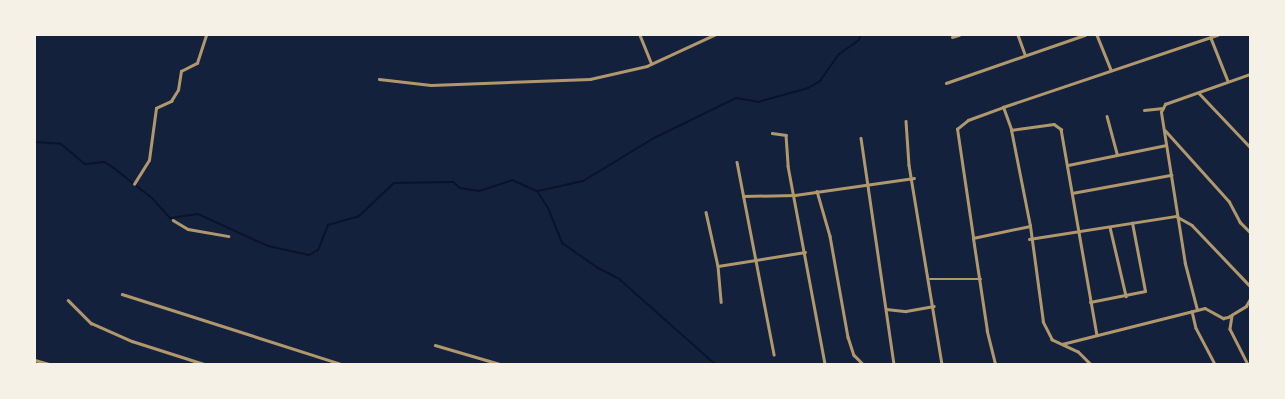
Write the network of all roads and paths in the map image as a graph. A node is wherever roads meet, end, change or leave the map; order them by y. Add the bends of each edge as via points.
1 (206, 35) edge
2 (498, 35) edge
3 (508, 35) edge
4 (640, 35) edge
5 (714, 35) edge
6 (959, 35) edge
7 (1018, 35) edge
8 (1085, 35) edge
9 (1097, 35) edge
10 (1216, 35) edge
11 (952, 37) dead end
12 (1211, 38) junction
13 (1025, 54) junction
14 (652, 64) junction
15 (1111, 70) junction
16 (1250, 74) edge
17 (379, 80) dead end
18 (1228, 81) junction
19 (946, 83) dead end
20 (1199, 93) junction
21 (1004, 107) junction
22 (1163, 108) junction
23 (1144, 110) dead end
24 (1107, 116) dead end
25 (906, 121) dead end
26 (1164, 129) junction
27 (1011, 130) junction
28 (772, 133) dead end
29 (861, 138) dead end
30 (1166, 145) junction
31 (1250, 147) edge
32 (1117, 154) junction
33 (736, 162) dead end
34 (1068, 165) junction
35 (1171, 175) junction
36 (914, 178) junction
37 (869, 183) junction
38 (134, 184) dead end
39 (817, 191) junction
40 (1072, 193) junction
41 (795, 194) junction
42 (743, 196) junction
43 (706, 212) dead end
44 (1176, 216) junction
45 (173, 220) dead end
46 (1132, 223) junction
47 (1030, 226) junction
48 (1110, 227) junction
49 (1079, 232) junction
50 (1250, 232) edge
51 (228, 236) dead end
52 (973, 238) junction
53 (1029, 239) junction
54 (805, 252) junction
55 (754, 259) junction
56 (718, 266) junction
57 (930, 279) junction
58 (981, 279) junction
59 (1250, 286) edge
60 (122, 294) dead end
61 (1126, 296) junction
62 (1250, 299) edge
63 (68, 300) dead end
64 (721, 302) dead end
65 (1090, 302) junction
66 (934, 306) junction
67 (885, 309) junction
68 (1197, 310) junction
69 (1192, 311) junction
70 (1232, 314) junction
71 (1097, 335) junction
72 (1060, 344) junction
73 (435, 346) dead end
74 (774, 354) dead end
75 (35, 360) edge
76 (49, 364) edge
77 (204, 364) edge
78 (341, 364) edge
79 (500, 364) edge
80 (825, 364) edge
81 (863, 364) edge
82 (894, 364) edge
83 (942, 364) edge
84 (995, 364) edge
85 (1090, 364) edge
86 (1215, 364) edge
87 (1248, 364) edge

1 - 38 street via 197,64 180,70 178,90 171,101 156,108 149,160
2 - 3 street
4 - 14 street
5 - 14 street
6 - 11 street
7 - 13 street
8 - 13 street
9 - 15 street
10 - 12 street
12 - 15 street
12 - 18 street
13 - 19 street
14 - 17 street via 590,79 431,85
15 - 21 street
16 - 18 street
18 - 20 street
20 - 22 street
20 - 31 street
21 - 27 street
21 - 52 street via 968,120 958,129
22 - 23 street
22 - 26 street
24 - 32 street
25 - 36 street
26 - 30 street
26 - 50 street via 1230,201 1240,222
27 - 34 street via 1059,126
27 - 47 street
28 - 41 street via 786,135
29 - 37 street
30 - 32 street
30 - 35 street
32 - 34 street
33 - 42 street
34 - 40 street
35 - 40 street
35 - 44 street
36 - 37 street
36 - 57 street
37 - 39 street
37 - 67 street
39 - 41 street
39 - 81 street via 830,236 848,337 854,355
40 - 49 street
41 - 42 street
41 - 54 street
42 - 55 street
43 - 56 street
44 - 46 street
44 - 59 street via 1192,225
44 - 68 street
45 - 51 street via 188,229
46 - 48 street
46 - 61 street via 1145,291
47 - 52 street
47 - 53 street
48 - 49 street
48 - 61 street
49 - 53 street
49 - 65 street
52 - 58 street
53 - 72 street via 1043,322 1052,340
54 - 55 street
54 - 80 street
55 - 56 street
55 - 74 street
56 - 64 street
57 - 58 street
57 - 66 street
58 - 84 street via 987,331
60 - 78 street
61 - 65 street
62 - 70 street via 1246,306
63 - 77 street via 91,323 132,341
65 - 71 street
66 - 67 street via 906,311
66 - 83 street
67 - 82 street
68 - 69 street
68 - 70 street via 1211,309 1223,318
69 - 71 street
69 - 86 street via 1196,328
70 - 87 street via 1230,329
71 - 72 street
72 - 85 street via 1078,352
73 - 79 street
75 - 76 street

